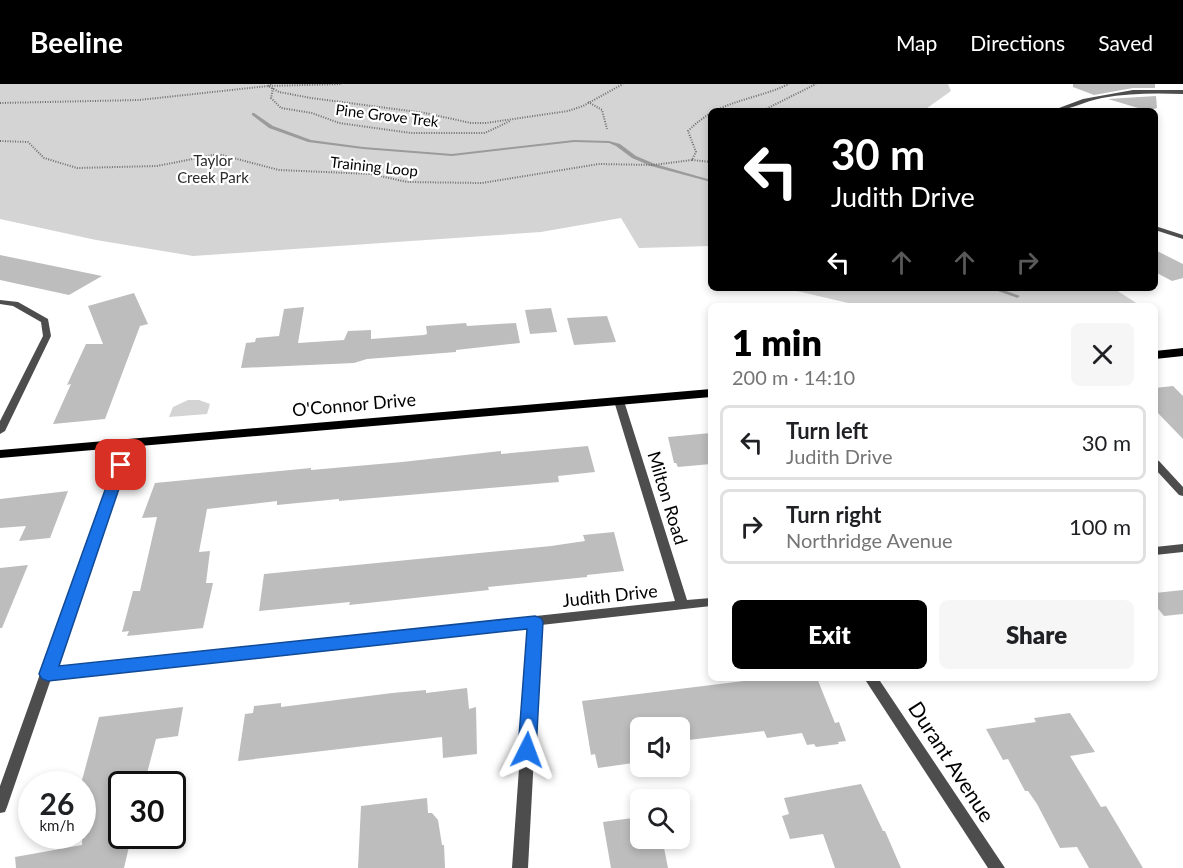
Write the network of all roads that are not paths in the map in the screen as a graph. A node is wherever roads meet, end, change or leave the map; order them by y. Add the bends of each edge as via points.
1 (1183, 92) edge
2 (1063, 108) edge
3 (1158, 229) edge
4 (1183, 237) edge
5 (0, 302) edge
6 (1183, 352) edge
7 (1158, 355) edge
8 (708, 393) edge
9 (619, 401) junction
10 (0, 430) edge
11 (127, 444) junction
12 (0, 454) edge
13 (1158, 466) edge
14 (1183, 493) edge
15 (1183, 548) edge
16 (1158, 551) edge
17 (708, 602) edge
18 (683, 606) junction
19 (535, 622) junction
20 (48, 674) junction
21 (873, 681) edge
22 (0, 807) edge
23 (520, 868) edge
24 (997, 868) edge

1 - 2 street via 1098,96
3 - 4 street
5 - 10 street via 15,304 45,321 47,336
6 - 7 main road
8 - 9 main road, O'Connor Drive
9 - 11 main road, O'Connor Drive
9 - 18 street, Milton Road
11 - 12 main road, O'Connor Drive
11 - 20 street
13 - 14 street
15 - 16 street
17 - 18 street, Judith Drive
18 - 19 street, Judith Drive
19 - 20 street, Judith Drive
19 - 23 street
20 - 22 street
21 - 24 street, Durant Avenue

